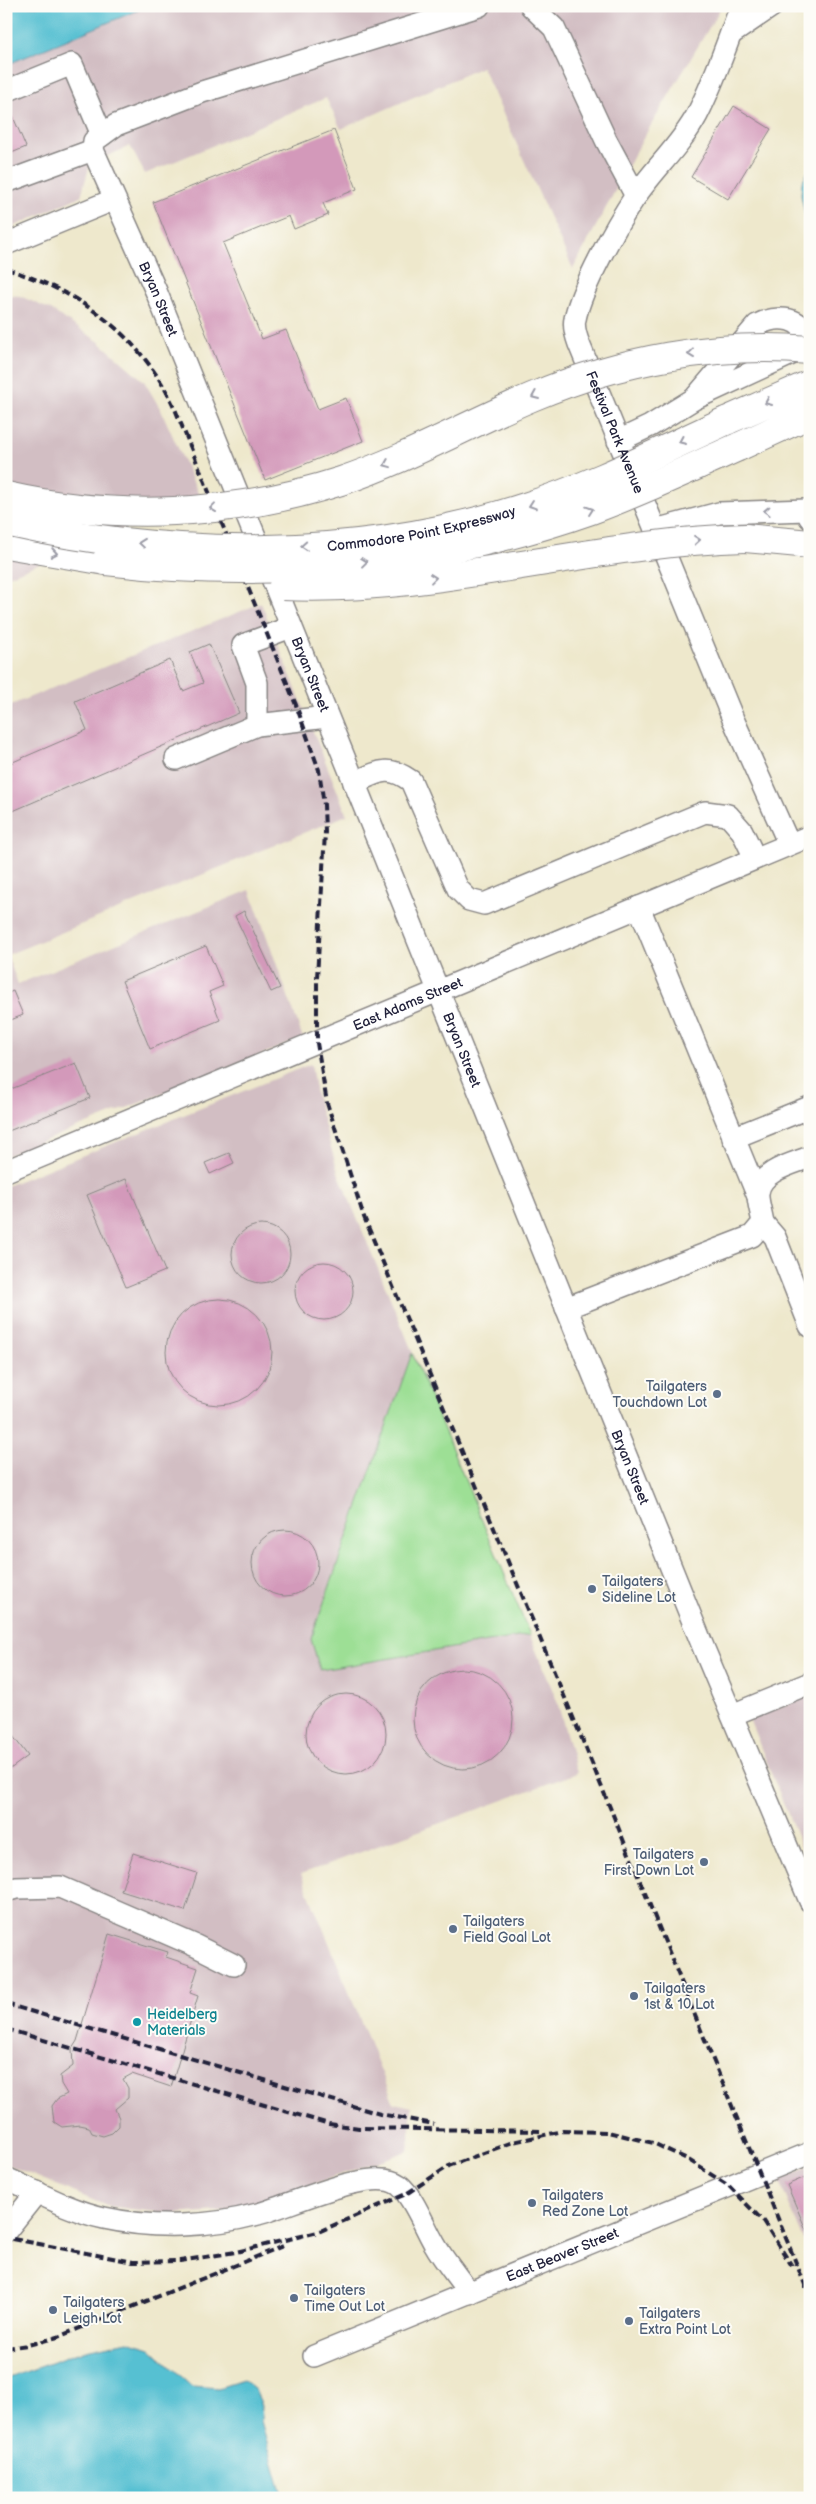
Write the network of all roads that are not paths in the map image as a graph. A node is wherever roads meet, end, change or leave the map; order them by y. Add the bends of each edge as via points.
1 (478, 6) edge
2 (531, 6) edge
3 (741, 6) edge
4 (772, 6) edge
5 (731, 34) junction
6 (6, 91) edge
7 (97, 143) junction
8 (6, 182) edge
9 (636, 196) junction
10 (113, 200) junction
11 (6, 244) edge
12 (810, 350) edge
13 (810, 384) edge
14 (694, 399) junction
15 (810, 414) edge
16 (618, 440) junction
17 (6, 496) edge
18 (810, 518) edge
19 (6, 522) edge
20 (655, 530) junction
21 (745, 538) junction
22 (810, 539) edge
23 (6, 544) edge
24 (810, 544) edge
25 (106, 561) junction
26 (291, 627) junction
27 (327, 717) junction
28 (257, 725) junction
29 (176, 759) dead end
30 (354, 783) junction
31 (810, 836) edge
32 (789, 844) junction
33 (755, 858) junction
34 (639, 907) junction
35 (439, 991) junction
36 (810, 1107) edge
37 (733, 1138) junction
38 (810, 1157) edge
39 (6, 1171) edge
40 (757, 1194) junction
41 (763, 1223) junction
42 (566, 1308) junction
43 (810, 1326) edge
44 (810, 1683) edge
45 (732, 1716) junction
46 (6, 1891) edge
47 (810, 1901) edge
48 (234, 1965) dead end
49 (810, 2153) edge
50 (6, 2178) edge
51 (37, 2192) junction
52 (6, 2232) edge
53 (469, 2293) junction
54 (314, 2356) dead end

1 - 7 street via 202,92 116,125
2 - 9 street via 554,28
3 - 5 street, Festival Park Avenue
4 - 5 street
5 - 9 street, Festival Park Avenue via 696,116
6 - 7 street, Bryan Street via 72,64
7 - 8 street
7 - 10 street, Bryan Street
9 - 16 street, Festival Park Avenue via 581,298 574,320 579,344
10 - 11 street
10 - 26 street, Bryan Street via 156,291
12 -> 17 highway, bridge via 728,350 620,367 540,394 367,471 268,500 202,509 137,512 71,508
13 -> 19 highway, Commodore Point Expressway, bridge via 545,500 481,520 397,536 282,547 191,547 90,538
14 - 14 street via 757,324 787,318 804,331 807,343 800,350
14 - 16 street via 650,426
25 -> 15 highway, Commodore Point Expressway, bridge via 198,569 272,569 336,565 435,552 591,510
16 - 20 street, Festival Park Avenue
18 -> 20 street via 806,510 719,513
20 - 32 street, Festival Park Avenue
21 - 22 highway
21 - 24 highway
25 -> 21 highway, bridge via 249,583 351,585 434,578 654,545
23 -> 25 highway
26 - 27 street, Bryan Street
26 - 28 street via 243,645 257,683
27 - 28 street
27 - 30 street, Bryan Street
28 - 29 street
30 - 33 street via 378,771 389,770 400,772 411,781 458,889 469,900 484,904 705,812 728,815 742,831
30 - 35 street, Bryan Street
31 - 32 street, East Adams Street
32 - 33 street, East Adams Street
33 - 34 street, East Adams Street
34 - 35 street, East Adams Street
34 - 37 street
35 - 39 street, East Adams Street
35 - 42 street, Bryan Street
36 - 37 street
37 - 40 street
38 - 40 street via 772,1172 761,1181
40 - 41 street
41 - 42 street via 752,1236
41 - 43 street via 775,1237
42 - 45 street, Bryan Street
44 - 45 street
45 - 47 street, Bryan Street
46 - 48 street via 60,1887
49 - 53 street, East Beaver Street
50 - 51 street
51 - 52 street
51 - 53 street via 103,2218 157,2225 212,2223 258,2214 373,2178 390,2180 406,2194 435,2246
53 - 54 street, East Beaver Street

